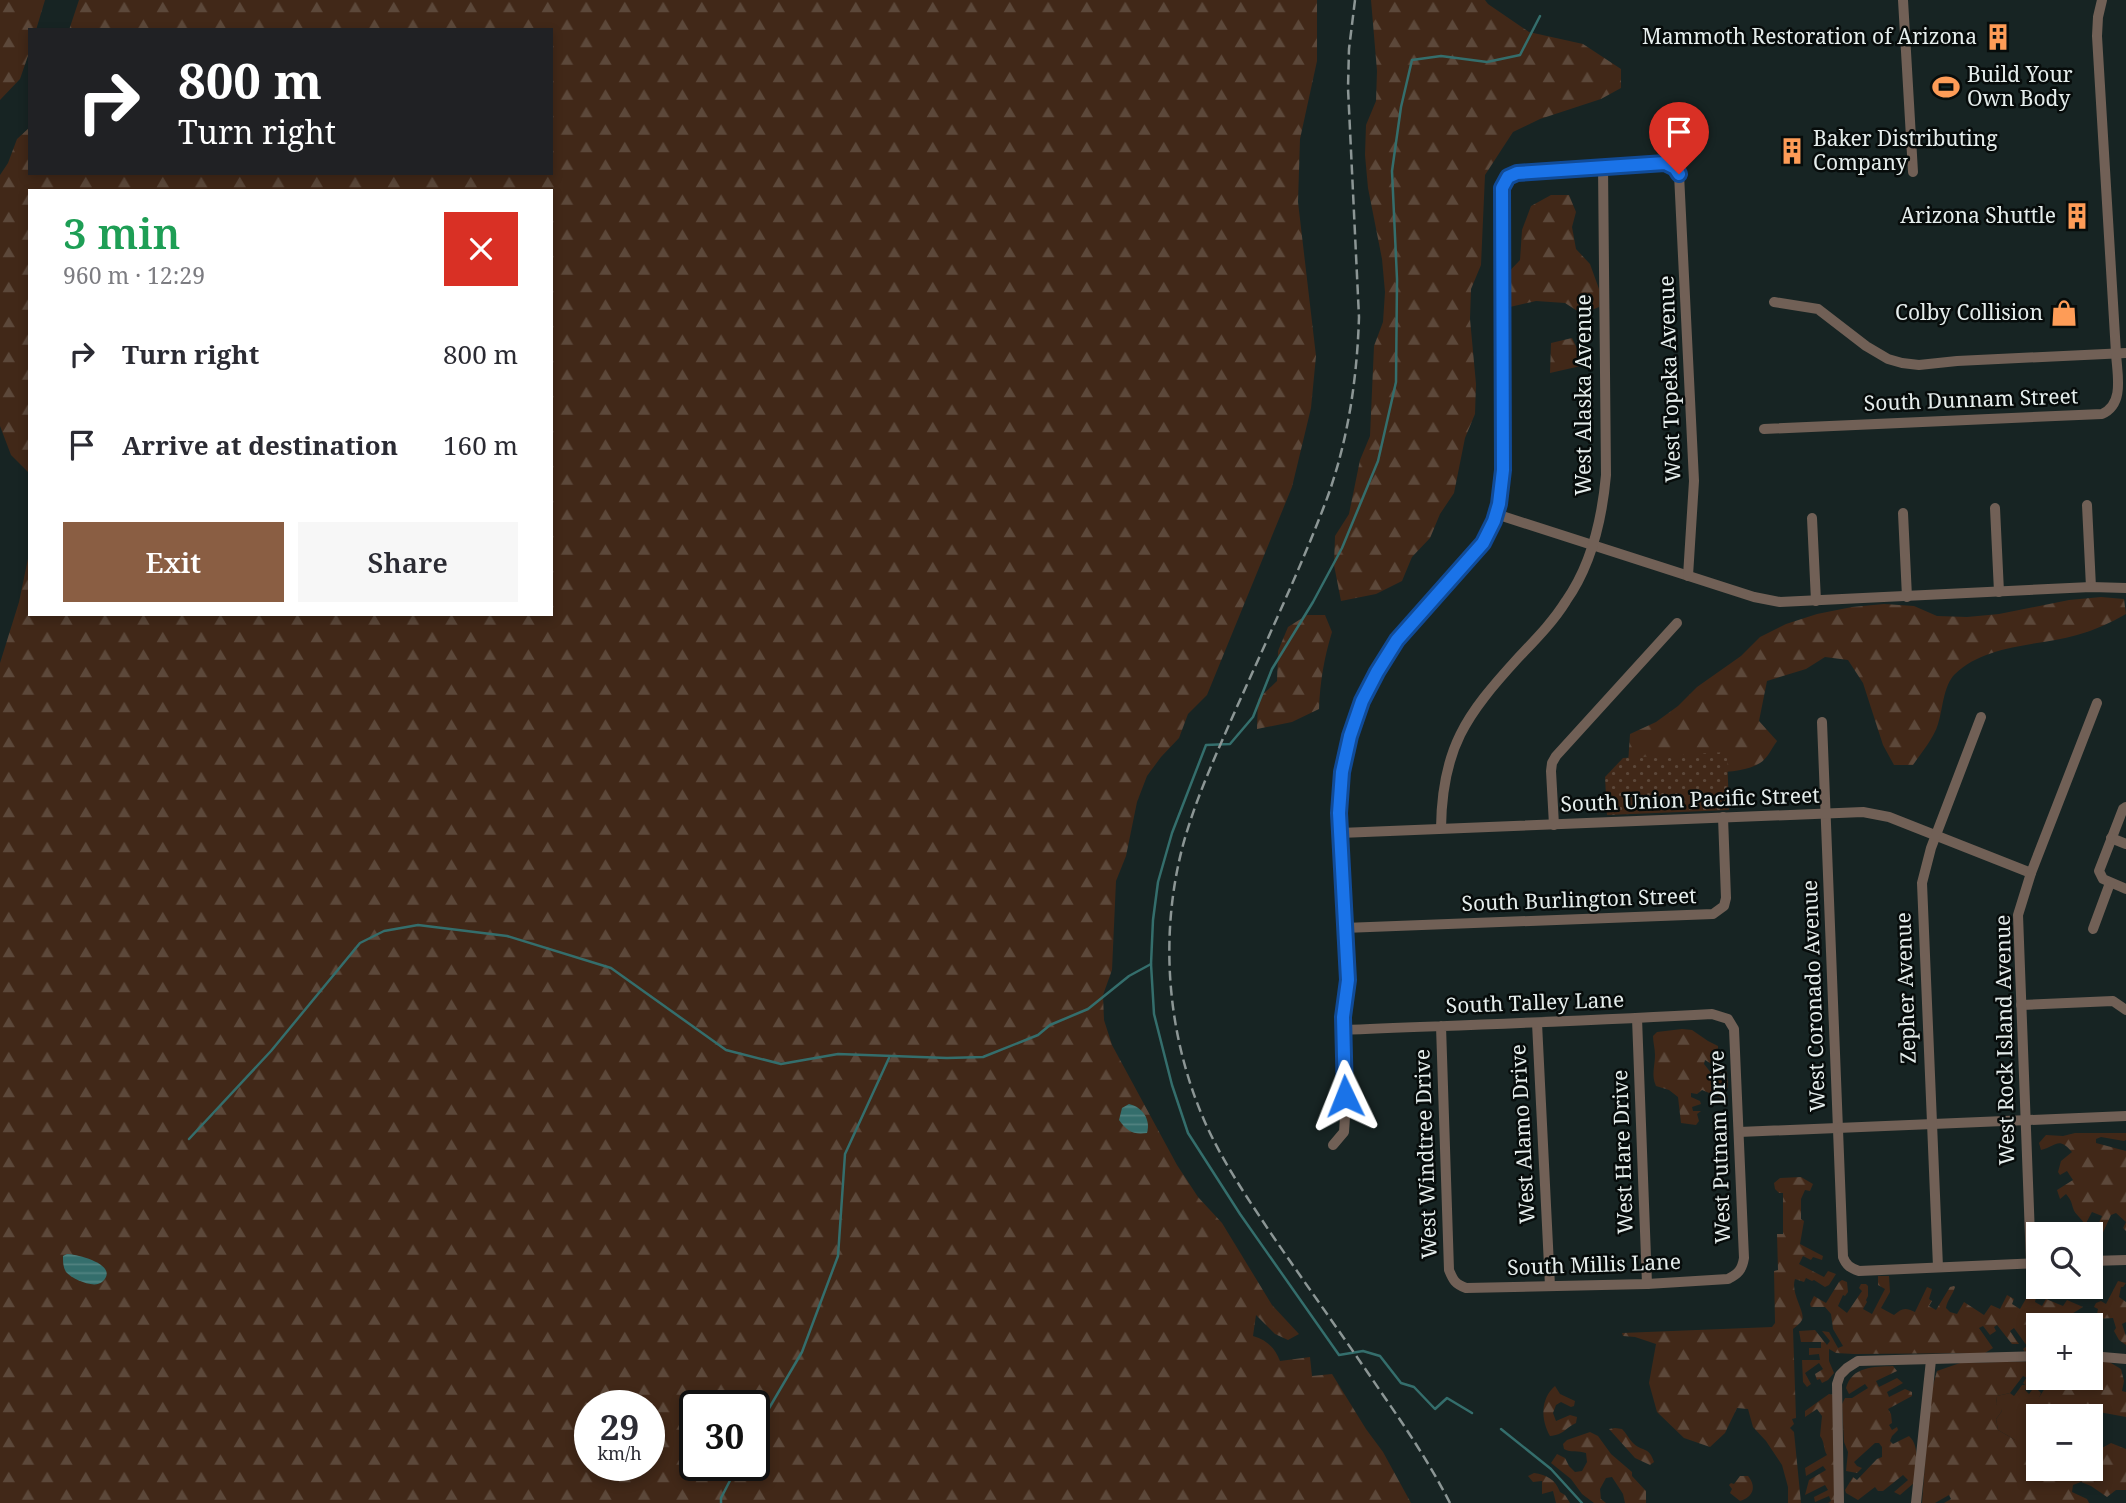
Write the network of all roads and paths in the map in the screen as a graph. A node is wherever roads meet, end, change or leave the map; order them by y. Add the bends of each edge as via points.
1 (1903, 0) edge
2 (2102, 0) edge
3 (1603, 166) junction
4 (1913, 172) dead end
5 (1774, 302) dead end
6 (2121, 353) edge
7 (1764, 429) dead end
8 (2087, 505) dead end
9 (1995, 509) dead end
10 (1903, 513) dead end
11 (1496, 514) junction
12 (1812, 518) dead end
13 (1594, 545) junction
14 (1688, 576) junction
15 (2091, 587) junction
16 (2126, 588) edge
17 (1999, 592) junction
18 (1907, 597) junction
19 (1815, 601) junction
20 (1677, 623) dead end
21 (2097, 704) dead end
22 (1980, 717) dead end
23 (1822, 722) dead end
24 (2126, 807) edge
25 (1825, 813) junction
26 (1723, 817) junction
27 (1554, 825) junction
28 (1441, 828) junction
29 (1340, 834) junction
30 (1937, 835) junction
31 (2111, 838) junction
32 (2126, 844) edge
33 (2031, 873) junction
34 (2110, 883) junction
35 (2126, 889) edge
36 (1344, 928) junction
37 (2093, 929) dead end
38 (2021, 1005) junction
39 (2126, 1010) edge
40 (1637, 1018) junction
41 (1728, 1019) joint
42 (1537, 1023) junction
43 (1441, 1026) junction
44 (1343, 1030) junction
45 (2126, 1116) edge
46 (2025, 1121) junction
47 (1931, 1123) junction
48 (1838, 1127) junction
49 (1739, 1132) junction
50 (1333, 1145) dead end
51 (2032, 1222) edge
52 (2126, 1260) edge
53 (2103, 1261) edge
54 (2026, 1263) edge
55 (1938, 1267) junction
56 (1737, 1274) joint
57 (1453, 1281) joint
58 (1647, 1284) junction
59 (1550, 1286) junction
60 (2026, 1356) edge
61 (2103, 1357) edge
62 (2126, 1359) edge
63 (1931, 1360) junction
64 (1840, 1502) edge
65 (1916, 1503) edge

1 - 4 street
2 - 6 street, South Dunnam Street via 2097,36
3 - 11 street via 1517,173 1508,177 1502,188 1503,470
3 - 13 street, West Alaska Avenue via 1606,475
3 - 14 street, West Topeka Avenue via 1665,163 1675,168 1680,180 1694,481
5 - 6 street via 1818,309 1877,354 1902,363
6 - 7 street, South Dunnam Street via 2118,397 2102,414
8 - 15 street
9 - 17 street
10 - 18 street
11 - 13 street
11 - 29 street via 1483,543 1397,640 1362,701 1342,772
12 - 19 street
13 - 14 street
13 - 28 street, West Alaska Avenue via 1567,601 1480,701 1461,730 1446,774
14 - 19 street via 1765,600
15 - 16 street
15 - 17 street
17 - 18 street
18 - 19 street
20 - 27 street via 1556,756 1551,771
21 - 33 street, West Rock Island Avenue
22 - 30 street, Zepher Avenue
23 - 25 street, West Coronado Avenue
24 - 31 street
25 - 26 street, South Union Pacific Street
25 - 30 street, South Union Pacific Street via 1878,814
25 - 48 street, West Coronado Avenue
26 - 27 street, South Union Pacific Street
26 - 36 street, South Burlington Street via 1726,898 1713,914
27 - 28 street, South Union Pacific Street
28 - 29 street, South Union Pacific Street
29 - 36 street
30 - 33 street, South Union Pacific Street
30 - 47 street, Zepher Avenue via 1922,883
31 - 32 street
31 - 34 street via 2099,871
33 - 38 street, West Rock Island Avenue via 2018,915
34 - 35 street
34 - 37 street
36 - 44 street via 1348,980
38 - 39 street via 2113,1001
38 - 46 street, West Rock Island Avenue
40 - 41 street, South Talley Lane via 1712,1014
40 - 42 street, South Talley Lane
40 - 58 street, West Hare Drive
41 - 49 street, West Putnam Drive via 1734,1029
42 - 43 street, South Talley Lane
42 - 59 street, West Alamo Drive
43 - 44 street, South Talley Lane
43 - 57 street, West Windtree Drive
44 - 50 street via 1344,1132
45 - 46 street
46 - 47 street
46 - 51 street, West Rock Island Avenue
47 - 48 street
47 - 55 street, Zepher Avenue
48 - 49 street
48 - 55 street, West Coronado Avenue via 1843,1257 1848,1266 1858,1271
49 - 56 street, West Putnam Drive via 1744,1258
52 - 53 street
54 - 55 street
56 - 58 street, South Millis Lane via 1728,1279
57 - 59 street, South Millis Lane via 1466,1288
58 - 59 street, South Millis Lane
60 - 63 street
61 - 62 street
63 - 64 street via 1858,1362 1840,1375 1836,1394
63 - 65 street

